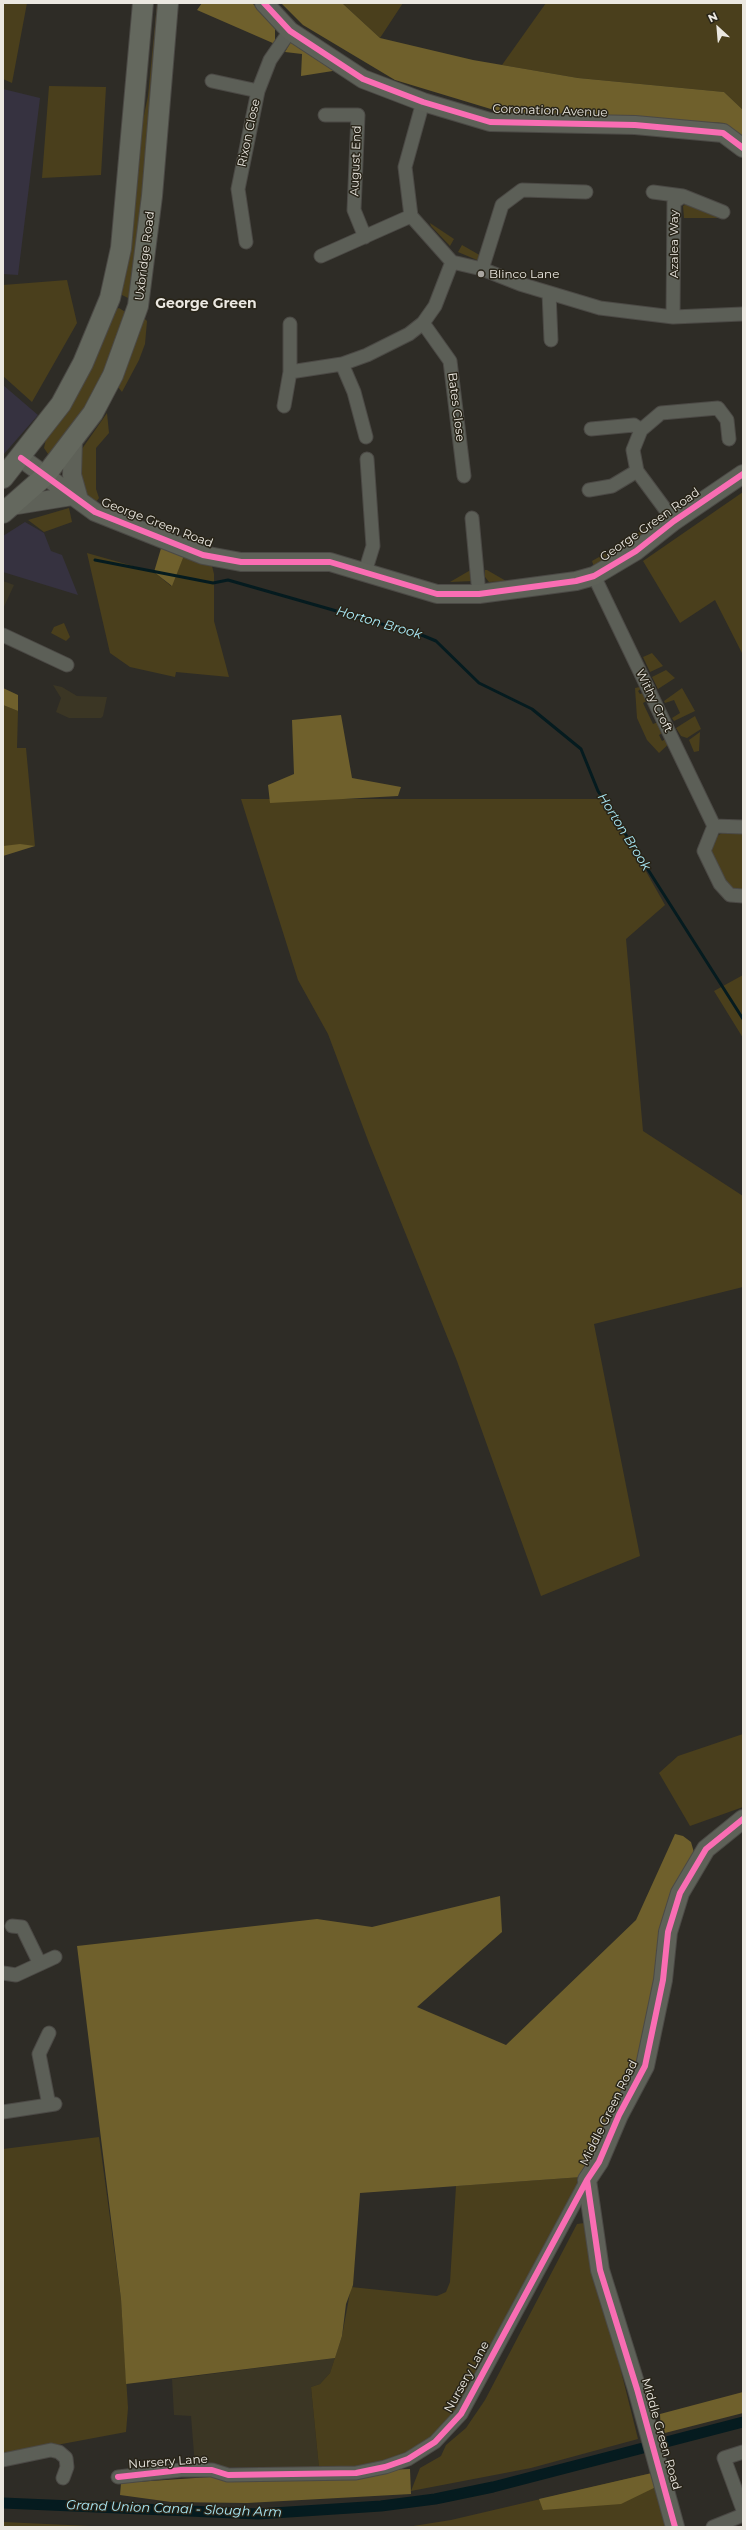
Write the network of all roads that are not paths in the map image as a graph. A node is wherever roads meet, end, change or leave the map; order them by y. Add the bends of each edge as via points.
1 (143, 3) edge
2 (168, 3) edge
3 (264, 3) edge
4 (290, 30) junction
5 (212, 80) dead end
6 (258, 91) junction
7 (423, 102) junction
8 (325, 115) dead end
9 (743, 148) edge
10 (586, 192) dead end
11 (653, 192) dead end
12 (683, 196) junction
13 (723, 212) dead end
14 (411, 216) junction
15 (365, 236) junction
16 (246, 242) dead end
17 (321, 256) dead end
18 (452, 262) junction
19 (482, 269) junction
20 (549, 293) junction
21 (743, 314) edge
22 (673, 317) junction
23 (423, 323) junction
24 (290, 324) dead end
25 (551, 340) dead end
26 (342, 364) junction
27 (290, 372) junction
28 (284, 406) dead end
29 (591, 429) dead end
30 (641, 430) junction
31 (366, 437) dead end
32 (729, 439) dead end
33 (74, 440) junction
34 (21, 458) junction
35 (367, 459) dead end
36 (637, 471) junction
37 (743, 474) edge
38 (45, 476) junction
39 (464, 476) dead end
40 (3, 478) edge
41 (589, 490) dead end
42 (76, 498) junction
43 (7, 509) edge
44 (472, 518) dead end
45 (674, 521) junction
46 (365, 572) junction
47 (594, 576) junction
48 (479, 594) junction
49 (3, 635) edge
50 (67, 665) dead end
51 (714, 826) junction
52 (743, 827) edge
53 (743, 896) edge
54 (743, 1819) edge
55 (12, 1926) dead end
56 (55, 1957) dead end
57 (40, 1964) junction
58 (3, 1973) edge
59 (49, 2033) dead end
60 (3, 2112) edge
61 (587, 2180) junction
62 (743, 2452) edge
63 (3, 2460) edge
64 (118, 2477) dead end
65 (63, 2478) dead end
66 (743, 2510) edge
67 (743, 2515) edge
68 (675, 2527) edge
69 (713, 2527) edge

1 - 34 main road, Uxbridge Road via 121,248 110,298 83,363 60,404
2 - 33 main road, Uxbridge Road via 152,196 138,306 113,375 93,413
3 - 4 street, Coronation Avenue
4 - 6 street, Rixon Close via 270,60
4 - 7 street, Coronation Avenue via 363,79
5 - 6 street
6 - 16 street, Rixon Close via 238,189
7 - 9 street, Coronation Avenue via 490,122 635,125 723,133
7 - 14 street via 405,167
8 - 15 street, August End via 358,115 354,210
10 - 19 street via 522,190 502,205
11 - 12 street
12 - 13 street, Azalea Way
12 - 22 street, Azalea Way via 674,202
14 - 15 street
14 - 18 street
15 - 17 street
18 - 19 street
18 - 23 street via 435,306
19 - 20 street
20 - 22 street via 600,308
20 - 25 street
21 - 22 street
23 - 26 street via 402,337
23 - 39 street, Bates Close via 450,361
24 - 27 street
26 - 27 street
26 - 31 street via 354,392
27 - 28 street
29 - 30 street via 634,425
30 - 32 street via 661,413 718,408 727,420
30 - 36 street via 633,450
33 - 38 main road, Uxbridge Road
33 - 42 street via 72,474
34 - 38 street, George Green Road
34 - 40 main road, Uxbridge Road
35 - 46 street via 373,546
36 - 41 street via 612,486
36 - 45 street
37 - 45 street, George Green Road
38 - 42 street, George Green Road
38 - 43 main road, Uxbridge Road
42 - 43 street
42 - 46 street, George Green Road via 95,512 203,555 241,562 330,562
44 - 48 street
45 - 47 street, George Green Road via 636,550
46 - 48 street, George Green Road via 437,594
47 - 48 street, George Green Road via 576,581
47 - 51 street, Withy Croft
49 - 50 street
51 - 52 street
51 - 53 street via 704,851 720,884 730,895
54 - 61 street, Middle Green Road via 706,1850 680,1893 668,1932 662,1980 645,2066 619,2115 599,2162
55 - 57 street via 22,1927
56 - 57 street
57 - 58 street via 16,1975
59 - 60 street via 39,2054 52,2105
61 - 64 street, Nursery Lane via 461,2414 435,2442 408,2459 386,2467 356,2473 228,2475 212,2470 197,2470
61 - 68 street, Middle Green Road via 600,2270 646,2419
62 - 66 street via 724,2458
63 - 65 street via 50,2450 59,2452 66,2458 67,2467
67 - 69 street

